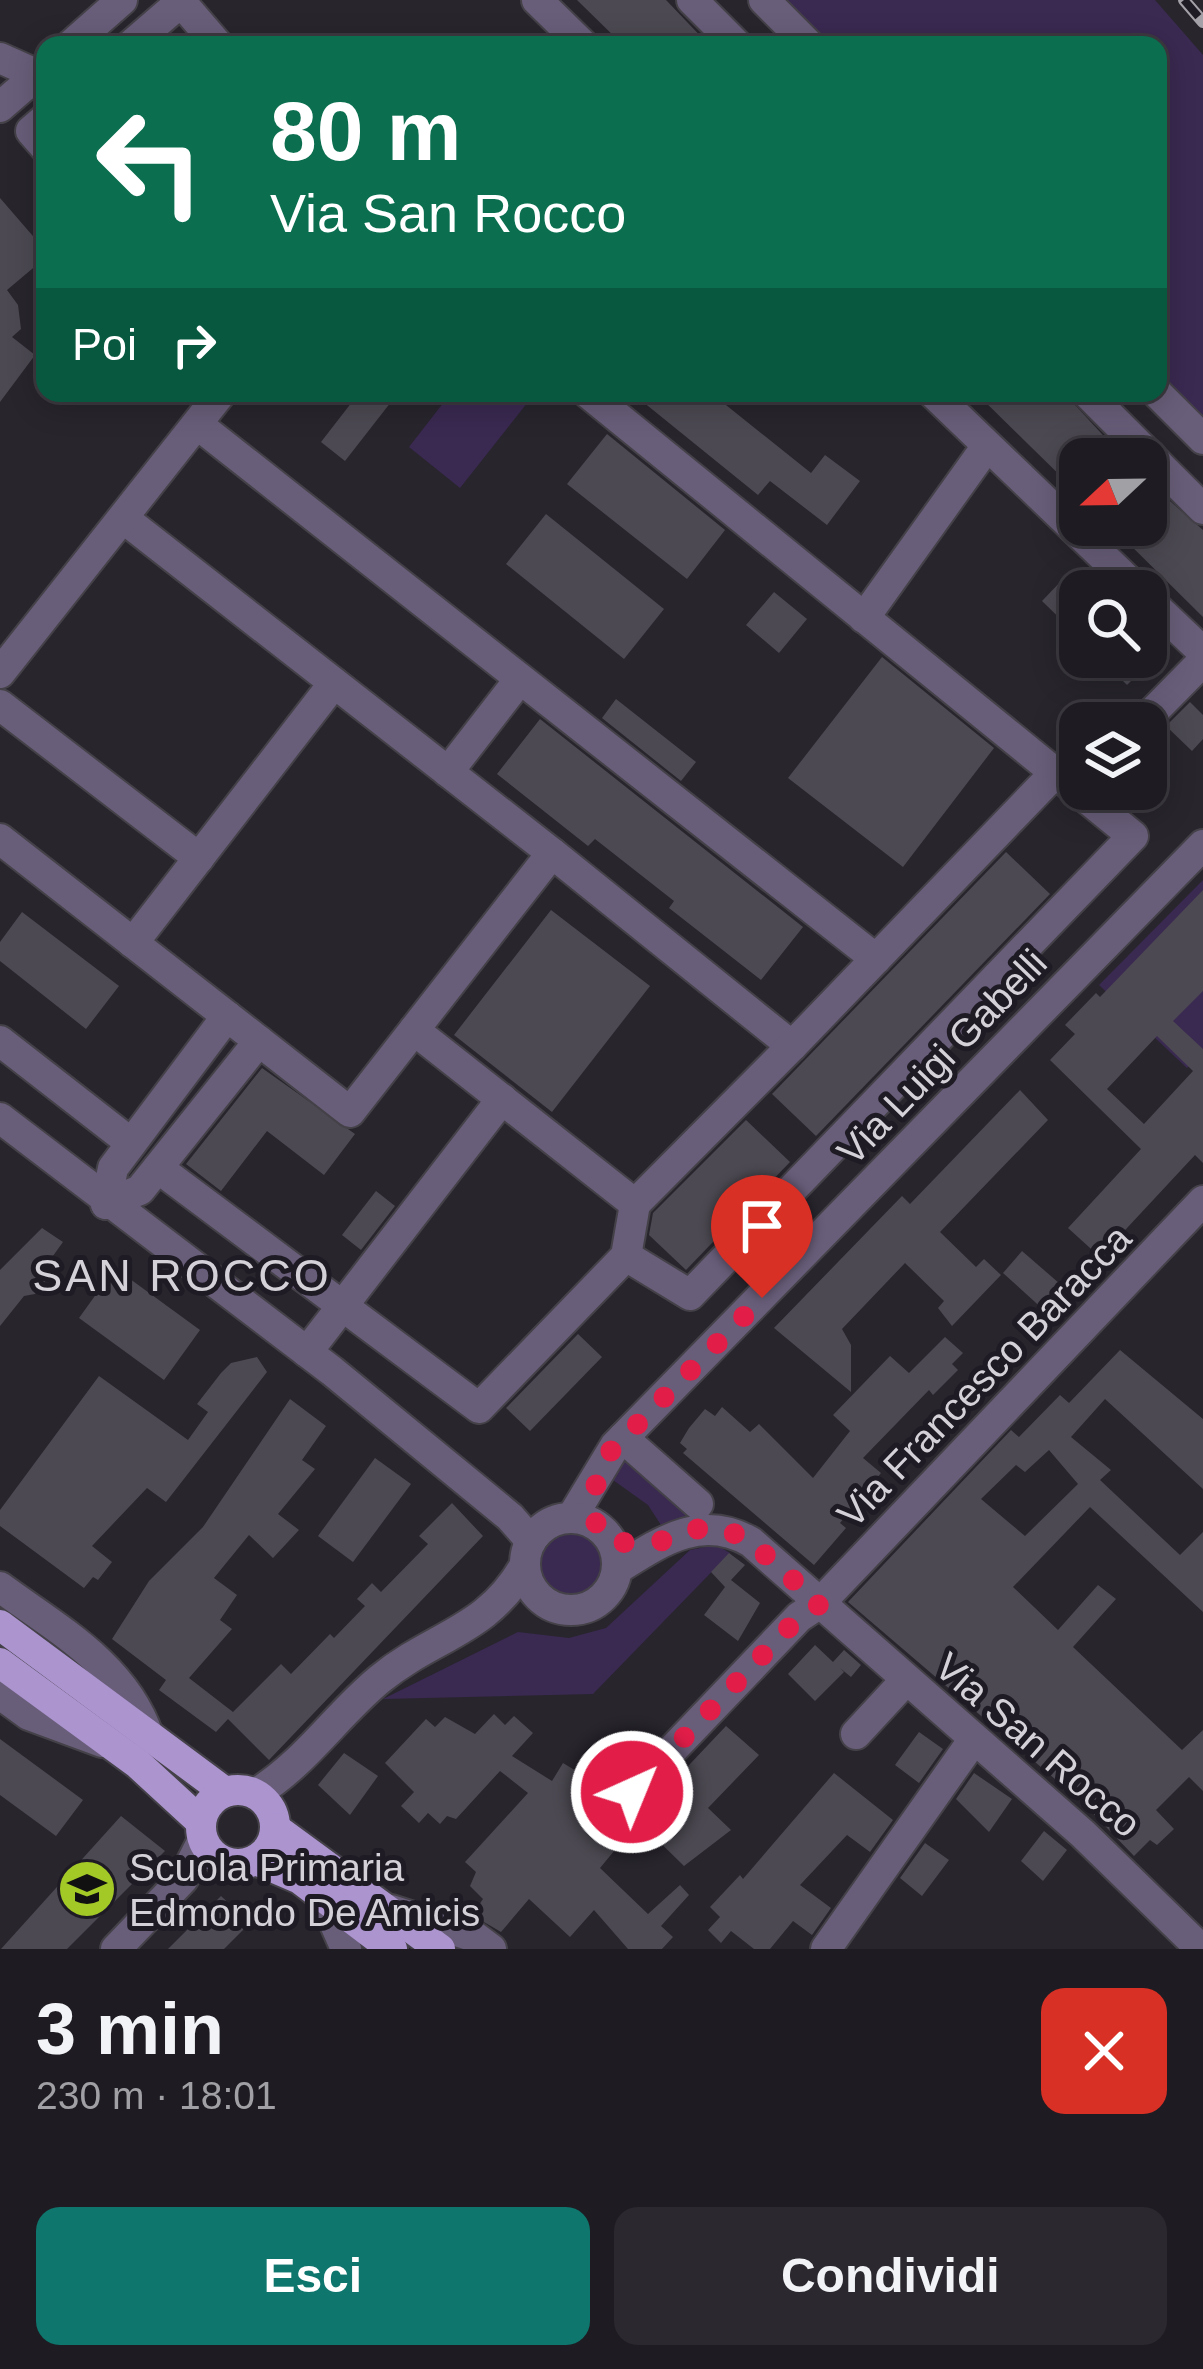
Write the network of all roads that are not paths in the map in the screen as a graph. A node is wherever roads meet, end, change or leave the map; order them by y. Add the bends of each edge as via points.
1 (122, 0) edge
2 (537, 0) edge
3 (692, 0) edge
4 (764, 0) edge
5 (81, 36) edge
6 (141, 36) edge
7 (210, 36) edge
8 (574, 36) edge
9 (728, 36) edge
10 (800, 36) edge
11 (0, 58) edge
12 (36, 70) edge
13 (36, 76) edge
14 (0, 107) edge
15 (214, 402) edge
16 (599, 402) edge
17 (942, 402) edge
18 (1096, 402) edge
19 (1166, 402) edge
20 (197, 424) junction
21 (1203, 439) edge
22 (987, 446) junction
23 (1203, 509) edge
24 (123, 518) junction
25 (1117, 570) edge
26 (864, 618) junction
27 (1167, 619) edge
28 (1203, 656) edge
29 (0, 673) edge
30 (520, 679) junction
31 (334, 683) junction
32 (1161, 702) edge
33 (0, 704) edge
34 (448, 772) junction
35 (1059, 773) edge
36 (1059, 794) edge
37 (1103, 810) edge
38 (0, 839) edge
39 (1203, 845) edge
40 (552, 853) junction
41 (199, 858) junction
42 (134, 943) junction
43 (876, 959) junction
44 (227, 1016) junction
45 (414, 1030) junction
46 (0, 1041) edge
47 (259, 1041) junction
48 (791, 1046) junction
49 (502, 1099) junction
50 (0, 1118) edge
51 (131, 1142) junction
52 (158, 1168) junction
53 (1203, 1201) edge
54 (106, 1204) junction
55 (635, 1204) junction
56 (626, 1256) junction
57 (342, 1307) junction
58 (307, 1352) junction
59 (623, 1438) junction
60 (698, 1504) dead end
61 (526, 1538) junction
62 (599, 1538) junction
63 (0, 1587) edge
64 (820, 1604) junction
65 (553, 1606) junction
66 (477, 1616) junction
67 (0, 1625) edge
68 (0, 1663) edge
69 (906, 1680) junction
70 (0, 1694) edge
71 (856, 1734) dead end
72 (148, 1736) junction
73 (974, 1738) junction
74 (113, 1746) junction
75 (632, 1792) dead end
76 (256, 1805) junction
77 (208, 1841) junction
78 (256, 1860) junction
79 (324, 1898) junction
80 (380, 1906) junction
81 (1198, 1937) edge
82 (116, 1949) edge
83 (346, 1949) edge
84 (392, 1949) edge
85 (440, 1949) edge
86 (491, 1949) edge
87 (826, 1949) edge

1 - 5 street
2 - 8 street
3 - 9 street
4 - 10 street
6 - 7 street via 181,2
11 - 12 street
13 - 14 street
15 - 20 street
16 - 26 street
17 - 22 street
18 - 23 street
19 - 21 street
20 - 24 street
20 - 30 street
22 - 25 street
22 - 26 street
24 - 29 street
24 - 31 street
26 - 35 street
27 - 28 street
28 - 32 street
30 - 34 street
30 - 43 street
31 - 34 street
31 - 41 street
33 - 41 street
34 - 40 street
36 - 43 street
37 - 56 street via 1133,836 690,1295
38 - 42 street
39 - 59 street, Via Luigi Gabelli
40 - 45 street
40 - 48 street
41 - 42 street
42 - 44 street
43 - 48 street
44 - 47 street
44 - 51 street
45 - 47 street via 350,1112
45 - 49 street
46 - 51 street
47 - 52 street
48 - 55 street
49 - 55 street
49 - 57 street
50 - 54 street
51 - 54 street via 112,1168
52 - 54 street via 140,1190
52 - 57 street
53 - 64 street, Via Francesco Baracca
54 - 58 street
55 - 56 street
56 - 57 street via 478,1408
57 - 58 street
58 - 61 street
59 - 60 street
59 - 62 street, Via Luigi Gabelli via 596,1483
61 - 62 street
61 - 65 street via 532,1589
61 - 66 street
62 - 64 street, Via San Rocco via 733,1532
62 - 65 street via 614,1583 594,1604
63 - 72 street via 105,1666 129,1693
64 - 69 street, Via San Rocco
64 - 75 street
65 - 66 street
66 - 76 street via 378,1680
67 - 72 main road
68 - 74 main road
69 - 71 street
69 - 73 street, Via San Rocco
70 - 74 street via 29,1715
72 - 76 main road
73 - 81 street, Via San Rocco
73 - 87 street
74 - 77 main road via 190,1807
76 - 77 main road via 208,1804
76 - 78 main road via 267,1851
76 - 80 main road
77 - 78 main road
77 - 82 street
78 - 79 main road
79 - 83 street
79 - 84 main road
80 - 85 main road
80 - 86 street

